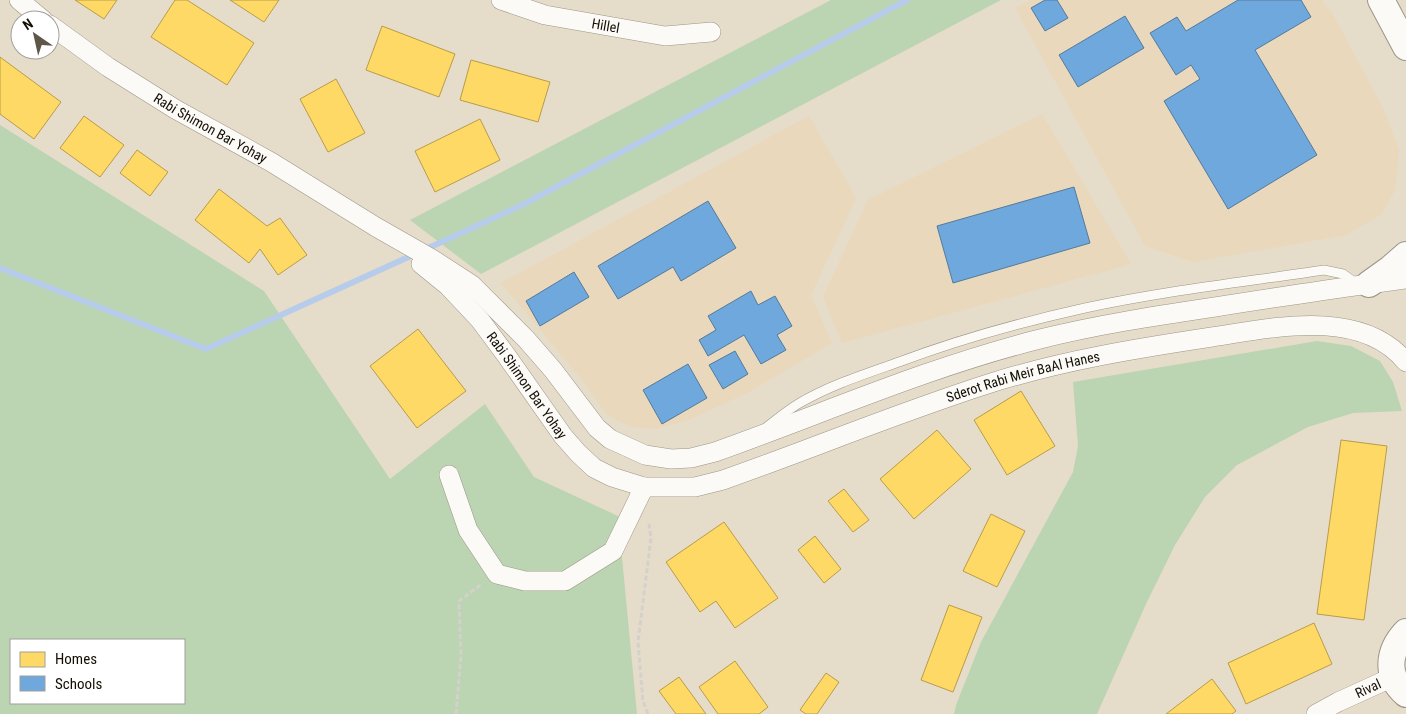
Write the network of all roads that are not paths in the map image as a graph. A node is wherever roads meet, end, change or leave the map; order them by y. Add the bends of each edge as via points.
1 (19, 0) edge
2 (501, 0) edge
3 (1381, 0) edge
4 (31, 10) edge
5 (60, 32) edge
6 (711, 32) dead end
7 (1406, 47) edge
8 (376, 227) junction
9 (1406, 255) edge
10 (1406, 279) edge
11 (1364, 284) junction
12 (1406, 362) edge
13 (449, 475) dead end
14 (644, 487) junction
15 (1406, 616) edge
16 (1401, 637) edge
17 (1400, 686) edge
18 (1316, 714) edge

1 - 4 street
2 - 6 street, Hillel via 545,15 664,36
3 - 7 main road
5 - 8 street, Rabi Shimon Bar Yohay via 176,109
8 - 11 street, Rabi Shimon Bar Yohay via 472,285 526,338 596,428 610,439 645,455 671,459 715,452 920,375 1037,340 1140,318
8 - 14 street, Rabi Shimon Bar Yohay via 448,286 480,320 578,453 594,468
9 - 11 main road
10 - 11 street
12 - 14 street, Sderot Rabi Meir BaAl Hanes via 1385,344 1368,335 1321,325 1251,331 1145,347 995,382 723,480 695,487
13 - 14 street via 468,530 497,574 525,581 566,581 613,551
15 - 16 main road
16 - 17 main road via 1391,659 1391,669
17 - 18 street, Rival via 1338,702

